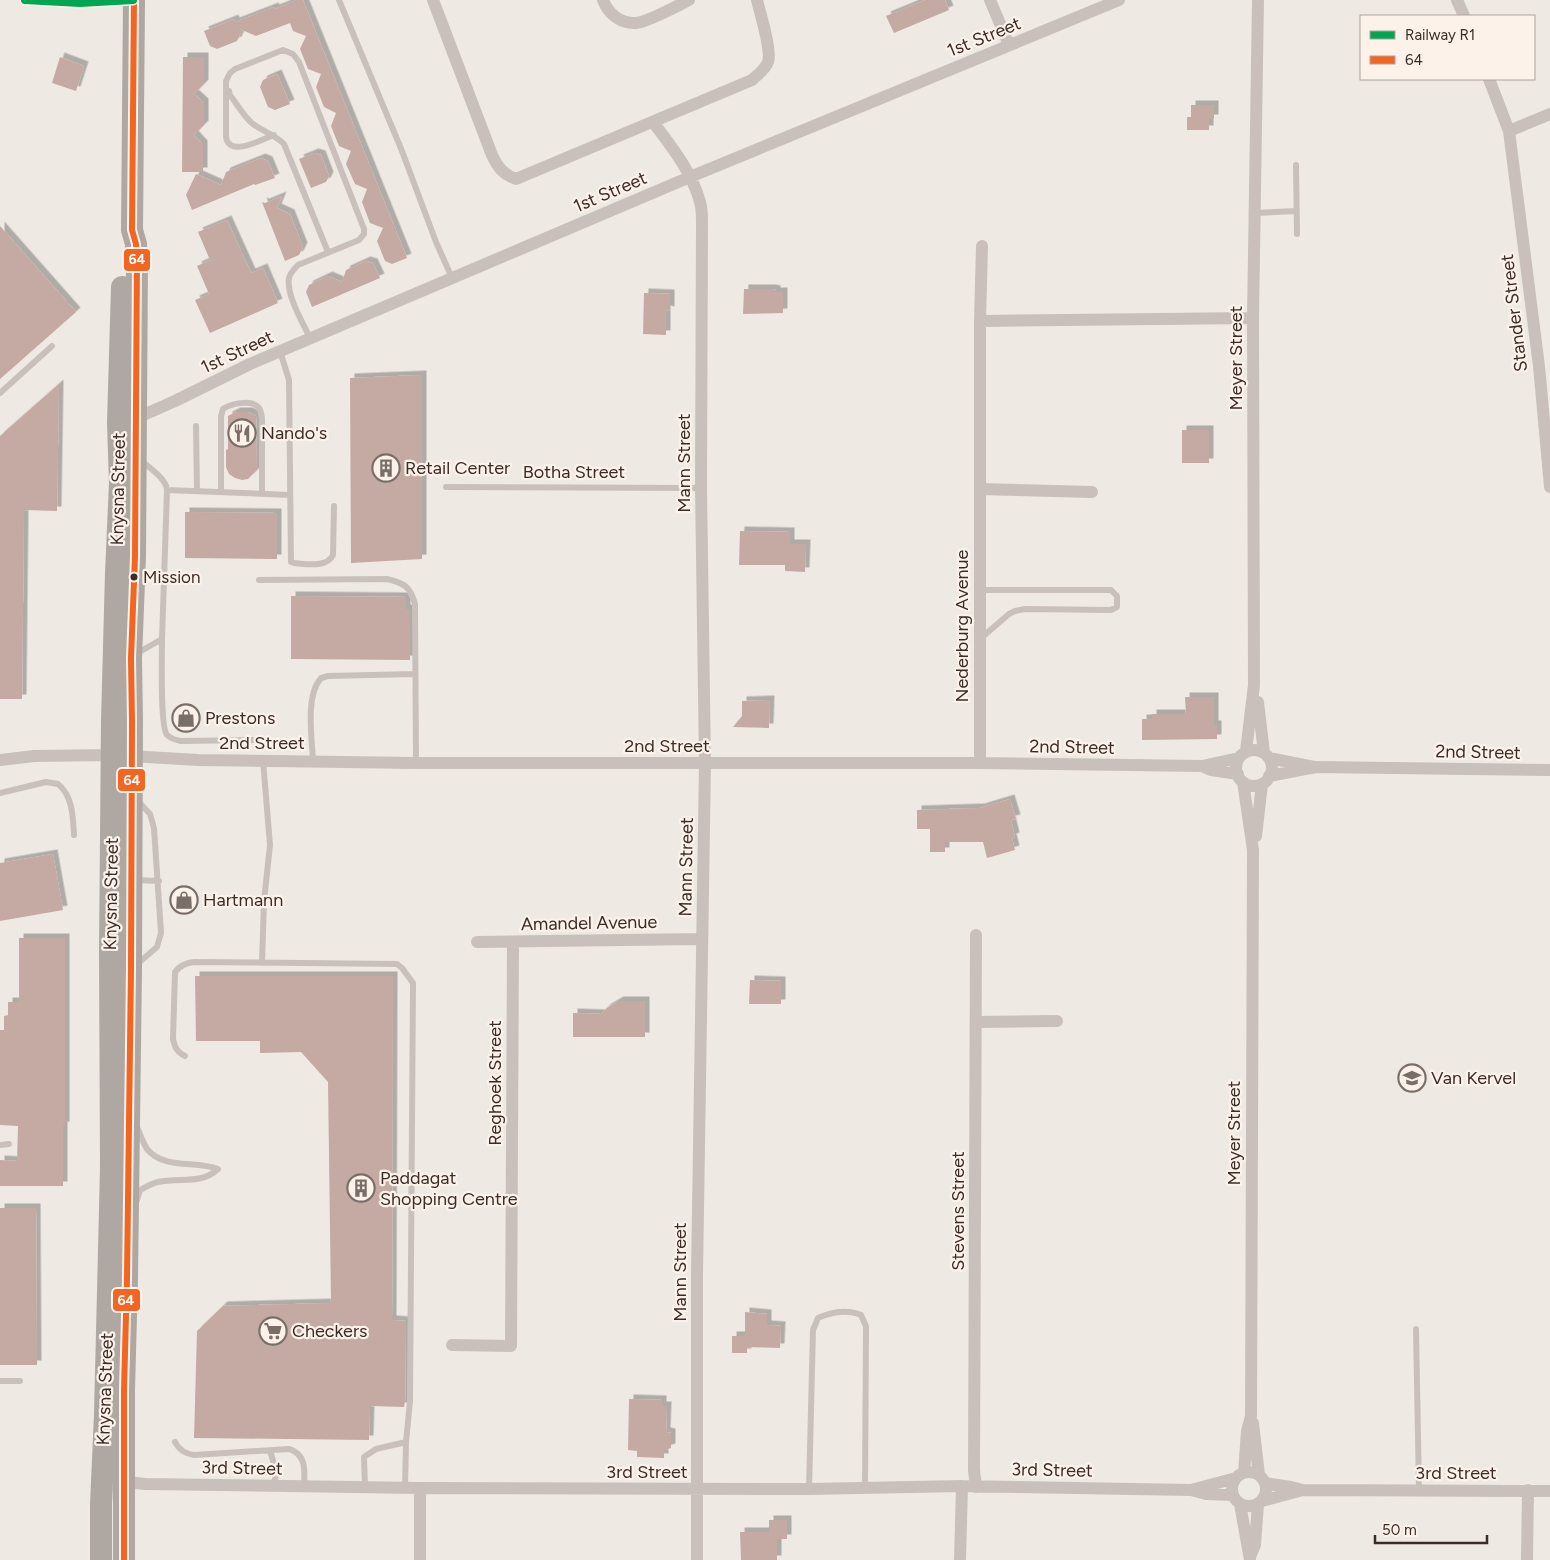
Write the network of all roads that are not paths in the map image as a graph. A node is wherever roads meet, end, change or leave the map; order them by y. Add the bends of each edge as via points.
1 (134, 0) edge
2 (339, 0) edge
3 (433, 0) edge
4 (603, 0) edge
5 (689, 0) edge
6 (757, 0) edge
7 (990, 0) edge
8 (1119, 0) edge
9 (1254, 0) edge
10 (1258, 0) edge
11 (1457, 0) edge
12 (1464, 15) edge
13 (1257, 32) junction
14 (1009, 46) junction
15 (1488, 80) edge
16 (226, 81) junction
17 (1550, 114) edge
18 (653, 122) junction
19 (1509, 131) junction
20 (274, 135) junction
21 (1296, 166) dead end
22 (690, 177) junction
23 (1296, 211) junction
24 (1255, 213) junction
25 (1297, 234) dead end
26 (982, 246) dead end
27 (328, 252) junction
28 (452, 278) junction
29 (1253, 318) junction
30 (980, 321) junction
31 (310, 338) junction
32 (52, 346) dead end
33 (280, 351) junction
34 (1544, 364) edge
35 (0, 393) edge
36 (128, 421) junction
37 (196, 426) dead end
38 (136, 456) junction
39 (446, 487) dead end
40 (1550, 487) edge
41 (702, 488) junction
42 (980, 489) junction
43 (168, 490) junction
44 (197, 491) junction
45 (222, 492) junction
46 (1092, 492) dead end
47 (262, 494) junction
48 (290, 495) junction
49 (334, 506) dead end
50 (259, 580) dead end
51 (980, 590) junction
52 (162, 639) junction
53 (980, 640) junction
54 (131, 658) junction
55 (415, 674) junction
56 (1254, 685) junction
57 (256, 740) dead end
58 (1243, 755) junction
59 (122, 756) junction
60 (1266, 756) junction
61 (0, 760) edge
62 (264, 760) junction
63 (313, 761) junction
64 (416, 763) junction
65 (705, 763) junction
66 (980, 763) junction
67 (1202, 766) junction
68 (1316, 767) junction
69 (1550, 770) edge
70 (1240, 778) junction
71 (1266, 780) junction
72 (0, 793) edge
73 (131, 796) junction
74 (74, 835) dead end
75 (1253, 850) junction
76 (131, 880) junction
77 (158, 881) junction
78 (976, 935) dead end
79 (702, 939) junction
80 (477, 942) dead end
81 (513, 942) junction
82 (262, 963) junction
83 (131, 969) junction
84 (976, 1022) junction
85 (1057, 1022) dead end
86 (185, 1056) dead end
87 (129, 1110) junction
88 (9, 1144) dead end
89 (0, 1145) edge
90 (128, 1225) junction
91 (1416, 1329) dead end
92 (452, 1345) dead end
93 (0, 1381) edge
94 (20, 1381) dead end
95 (1251, 1416) junction
96 (175, 1442) dead end
97 (406, 1442) junction
98 (270, 1450) junction
99 (1240, 1475) junction
100 (1262, 1479) junction
101 (114, 1481) junction
102 (265, 1486) junction
103 (304, 1486) junction
104 (962, 1486) junction
105 (365, 1487) junction
106 (976, 1487) junction
107 (405, 1488) junction
108 (420, 1488) junction
109 (698, 1489) junction
110 (808, 1489) junction
111 (865, 1489) junction
112 (1191, 1490) junction
113 (1303, 1490) junction
114 (1419, 1490) junction
115 (1528, 1490) junction
116 (1550, 1490) edge
117 (1237, 1500) junction
118 (1260, 1503) junction
119 (1250, 1558) edge
120 (101, 1560) edge
121 (124, 1560) edge
122 (420, 1560) edge
123 (697, 1560) edge
124 (960, 1560) edge
125 (1527, 1560) edge

1 - 36 highway, Knysna Street via 132,230 137,261
2 - 28 lane
3 - 18 street via 492,155 505,175 522,178
4 - 5 street via 618,20 636,23
6 - 18 street via 767,45 768,62 762,72 752,80
7 - 14 street
8 - 14 street, 1st Street
9 - 13 street, Meyer Street
10 - 13 street, Meyer Street
11 - 12 street
13 - 24 street, Meyer Street
14 - 22 street, 1st Street
15 - 19 street, Stander Street
16 - 20 lane via 230,95 251,122
16 - 20 lane via 228,143 239,148
16 - 27 lane via 235,69 283,50 293,54 298,62 364,229 359,240
17 - 19 street
18 - 22 street, Mann Street
19 - 34 street, Stander Street
20 - 27 lane via 287,150
21 - 23 lane
22 - 28 street, 1st Street
22 - 41 street, Mann Street via 701,203 702,222
23 - 24 lane
23 - 25 lane
24 - 29 street, Meyer Street
26 - 30 street, Nederburg Avenue
27 - 31 lane via 298,266 289,279 289,290
28 - 31 street, 1st Street
29 - 30 street
29 - 56 street, Meyer Street
30 - 42 street, Nederburg Avenue
31 - 33 street, 1st Street
32 - 35 lane
33 - 36 street, 1st Street
33 - 48 lane via 289,380
34 - 40 street, Stander Street
36 - 38 highway, Knysna Street
36 - 59 highway, Knysna Street via 120,483 116,573
37 - 44 lane
38 - 43 lane
38 - 54 highway, Knysna Street
39 - 41 lane, Botha Street
41 - 65 street, Mann Street
42 - 46 street
42 - 51 street, Nederburg Avenue
43 - 44 lane
43 - 52 lane
44 - 45 lane
45 - 47 lane
45 - 47 lane via 221,416 223,409 235,403 259,407 262,418
47 - 48 lane
48 - 49 lane via 290,560 294,563 323,564 332,559
50 - 55 lane via 388,579 400,582 412,592 415,604
51 - 53 street, Nederburg Avenue
51 - 53 lane via 1111,590 1118,599 1117,607 1111,610 1015,611
52 - 54 lane
52 - 57 lane via 163,722 167,735 181,741
53 - 66 street, Nederburg Avenue
54 - 59 highway, Knysna Street
55 - 63 lane via 321,678 314,690 311,711
55 - 64 lane
56 - 58 street, Meyer Street
56 - 60 street, Meyer Street
58 - 60 street via 1252,750
58 - 67 street, 2nd Street
58 - 70 street via 1236,766
59 - 61 street, 2nd Street via 34,756
59 - 62 street, 2nd Street
59 - 73 highway, Knysna Street
59 - 101 highway, Knysna Street via 110,951
60 - 68 street, 2nd Street
60 - 71 street via 1271,764
62 - 63 street, 2nd Street
62 - 82 lane via 270,845
63 - 64 street, 2nd Street
64 - 65 street, 2nd Street
65 - 66 street, 2nd Street
65 - 79 street, Mann Street
66 - 67 street, 2nd Street
67 - 70 street, 2nd Street
68 - 69 street, 2nd Street
68 - 71 street, 2nd Street
70 - 71 street via 1252,785
70 - 75 street, Meyer Street
71 - 75 street, Meyer Street
72 - 74 lane via 46,782 58,784 72,808
73 - 76 highway, Knysna Street
73 - 77 lane via 144,806 153,820
75 - 95 street, Meyer Street
76 - 77 lane
76 - 83 highway, Knysna Street
77 - 83 lane via 160,940 157,947
78 - 84 street, Stevens Street
79 - 81 street, Amandel Avenue
79 - 109 street, Mann Street via 697,1274
80 - 81 street, Amandel Avenue
81 - 92 street, Reghoek Street via 511,1346
82 - 86 lane via 194,962 178,968 173,1039 175,1049
82 - 97 lane via 396,964 413,983 410,1401
83 - 87 highway, Knysna Street
84 - 85 street
84 - 106 street, Stevens Street
87 - 90 highway, Knysna Street
87 - 90 lane via 147,1148 156,1157 168,1162 218,1169 211,1176 197,1180 158,1182 140,1190
88 - 89 lane
90 - 101 highway, Knysna Street via 124,1390
91 - 114 lane
93 - 94 lane
95 - 99 street, Meyer Street
95 - 100 street, Meyer Street
96 - 98 lane via 186,1454 194,1455
97 - 105 lane via 376,1449 364,1457
97 - 107 lane
98 - 102 lane via 277,1473 274,1482
98 - 103 lane via 289,1449 299,1454
99 - 100 street via 1252,1472
99 - 112 street, 3rd Street
99 - 117 street via 1233,1484
100 - 113 street, 3rd Street
100 - 118 street via 1266,1489
101 - 102 street, 3rd Street
101 - 120 highway, Knysna Street via 101,1505
101 - 121 highway, Knysna Street
102 - 103 street, 3rd Street
103 - 105 street, 3rd Street
104 - 106 street, 3rd Street
104 - 111 street, 3rd Street
104 - 124 street
105 - 107 street, 3rd Street
106 - 112 street, 3rd Street
107 - 108 street, 3rd Street
108 - 109 street, 3rd Street
108 - 122 street
109 - 110 street, 3rd Street
109 - 123 street, Mann Street
110 - 111 street, 3rd Street
110 - 111 lane via 813,1330 818,1318 839,1312 861,1315 866,1326
112 - 117 street, 3rd Street
113 - 114 street, 3rd Street
113 - 118 street, 3rd Street
114 - 115 street, 3rd Street
115 - 116 street, 3rd Street
115 - 125 street
117 - 118 street via 1246,1506
117 - 119 street
118 - 119 street

